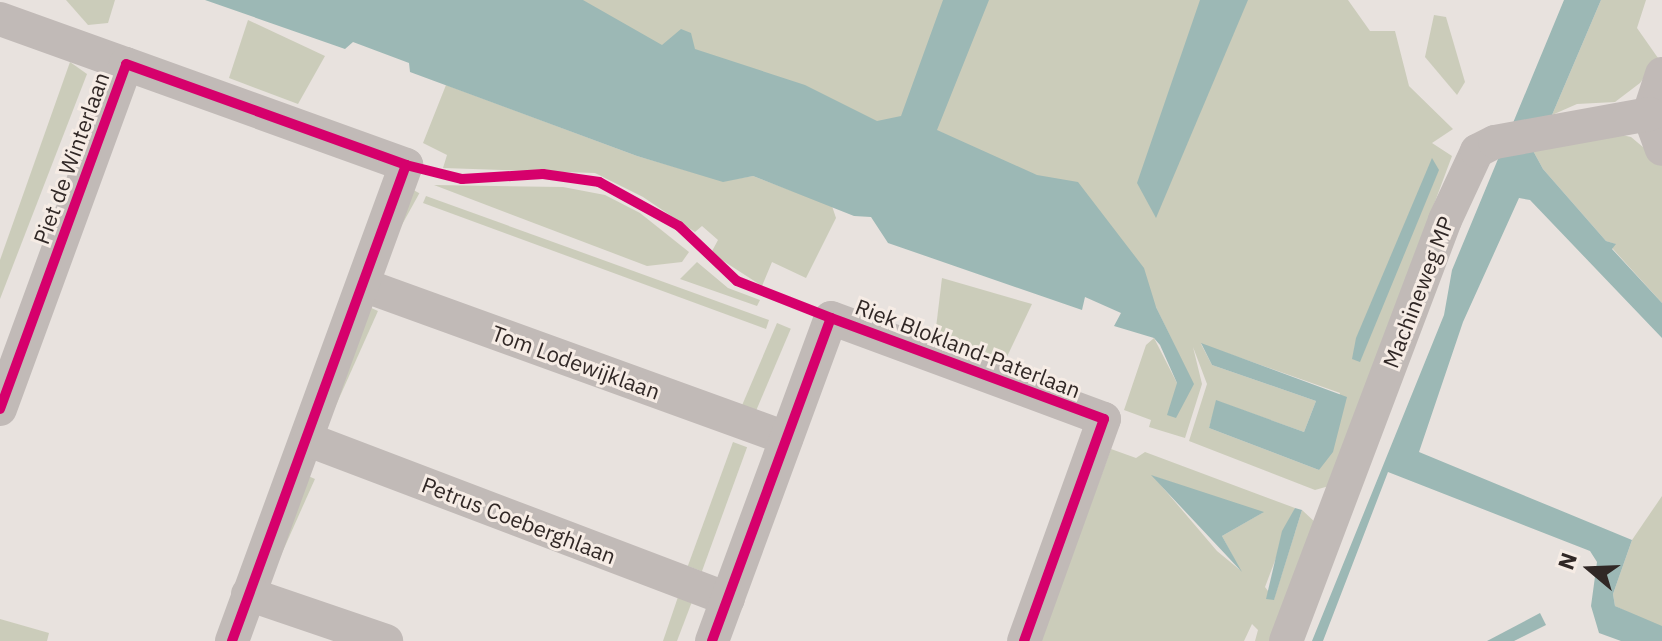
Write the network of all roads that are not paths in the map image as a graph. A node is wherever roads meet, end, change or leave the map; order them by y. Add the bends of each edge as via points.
1 (0, 19) edge
2 (126, 64) junction
3 (1662, 74) edge
4 (1649, 114) junction
5 (1662, 149) edge
6 (366, 286) junction
7 (14, 327) edge
8 (0, 409) edge
9 (786, 438) junction
10 (309, 440) junction
11 (248, 594) junction
12 (728, 599) junction
13 (232, 641) edge
14 (386, 641) edge
15 (712, 641) edge
16 (1024, 641) edge
17 (1286, 641) edge

1 - 2 street
2 - 6 street, Piet de Winterlaan via 406,165
2 - 7 street, Piet de Winterlaan
3 - 4 street
4 - 5 street
4 - 17 street, Machineweg MP via 1495,142 1477,151
6 - 9 street, Tom Lodewijklaan
6 - 10 street, Piet de Winterlaan
7 - 8 street, Piet de Winterlaan
9 - 12 street, Riek Blokland-Paterlaan
9 - 16 street, Riek Blokland-Paterlaan via 831,318 1104,419
10 - 11 street, Piet de Winterlaan
10 - 12 street, Petrus Coeberghlaan
11 - 13 street, Piet de Winterlaan
11 - 14 street
12 - 15 street, Riek Blokland-Paterlaan

